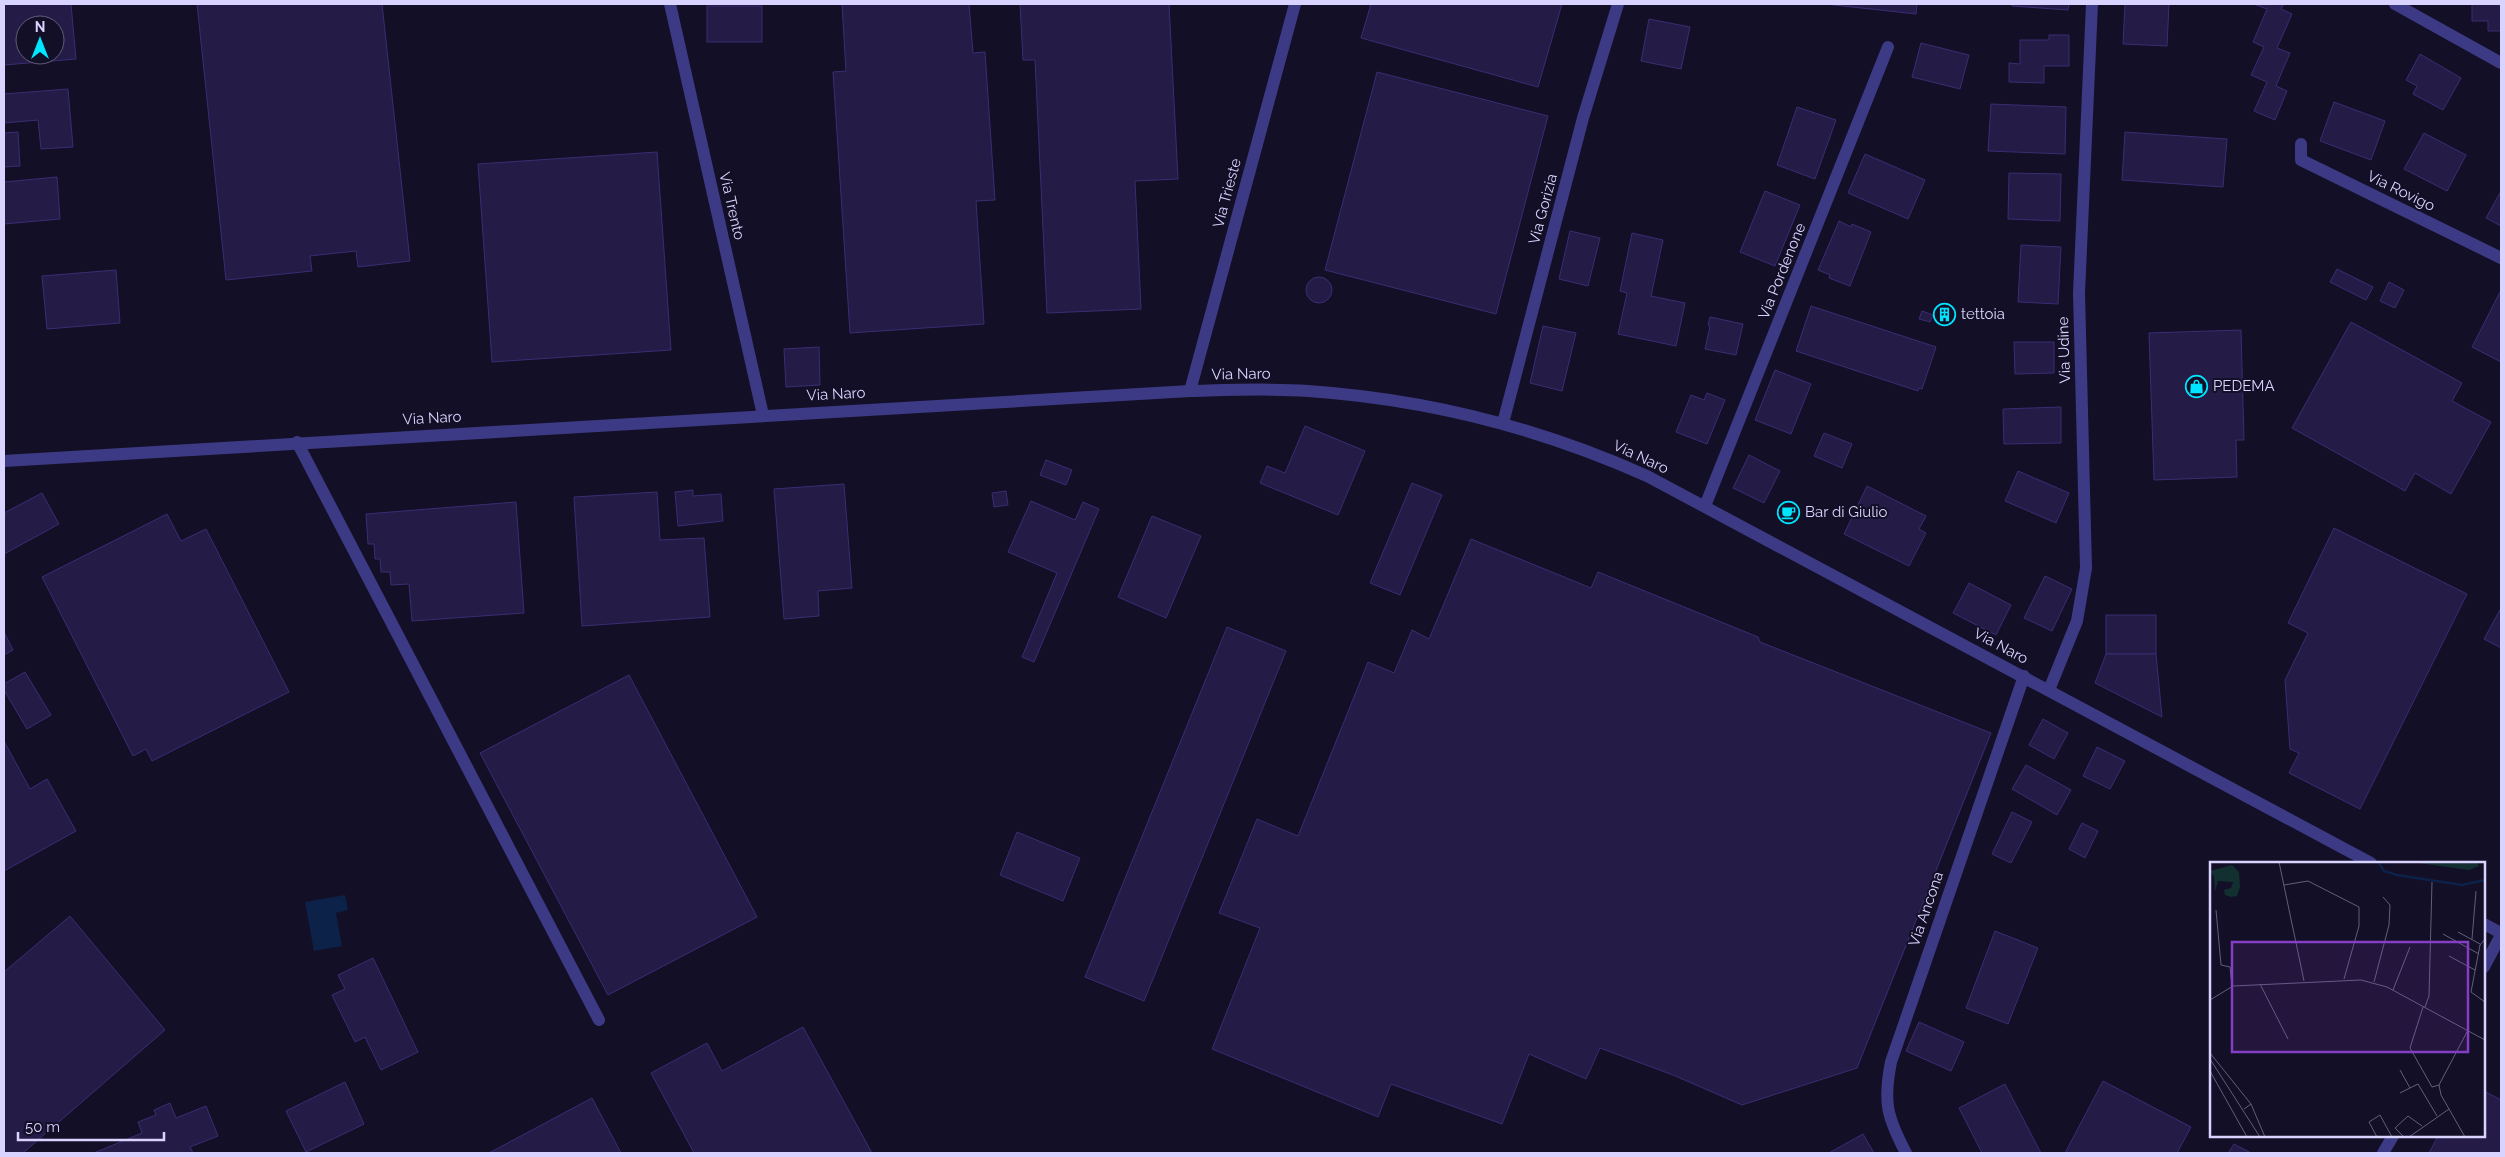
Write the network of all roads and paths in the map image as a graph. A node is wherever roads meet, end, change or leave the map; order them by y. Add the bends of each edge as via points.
1 (670, 4) edge
2 (1295, 4) edge
3 (1618, 4) edge
4 (2092, 4) edge
5 (2395, 4) edge
6 (1888, 47) dead end
7 (2501, 63) edge
8 (2301, 144) dead end
9 (2501, 258) edge
10 (1190, 391) junction
11 (763, 415) junction
12 (1503, 423) junction
13 (297, 442) junction
14 (4, 461) edge
15 (1704, 506) junction
16 (2024, 676) junction
17 (2049, 690) junction
18 (2370, 862) edge
19 (2485, 925) edge
20 (2501, 934) edge
21 (2485, 966) edge
22 (599, 1020) dead end
23 (2392, 1137) edge
24 (1906, 1153) edge
25 (2383, 1153) edge

1 - 11 street, Via Trento
2 - 10 street, Via Trieste
3 - 12 street, Via Gorizia via 1583,118
4 - 17 street, Via Udine via 2079,293 2086,568 2077,621
5 - 7 street
6 - 15 street, Via Pordenone
8 - 9 street, Via Rovigo via 2301,160
10 - 11 street, Via Naro
10 - 12 street, Via Naro via 1280,389 1336,393
11 - 13 street, Via Naro
12 - 15 street, Via Naro via 1602,456
13 - 14 street, Via Naro
13 - 22 street
15 - 16 street, Via Naro
16 - 17 street, Via Naro
16 - 24 street, Via Ancona via 1891,1062 1886,1099 1896,1134
17 - 18 street, Via Naro
19 - 20 street
20 - 21 street
23 - 25 street

